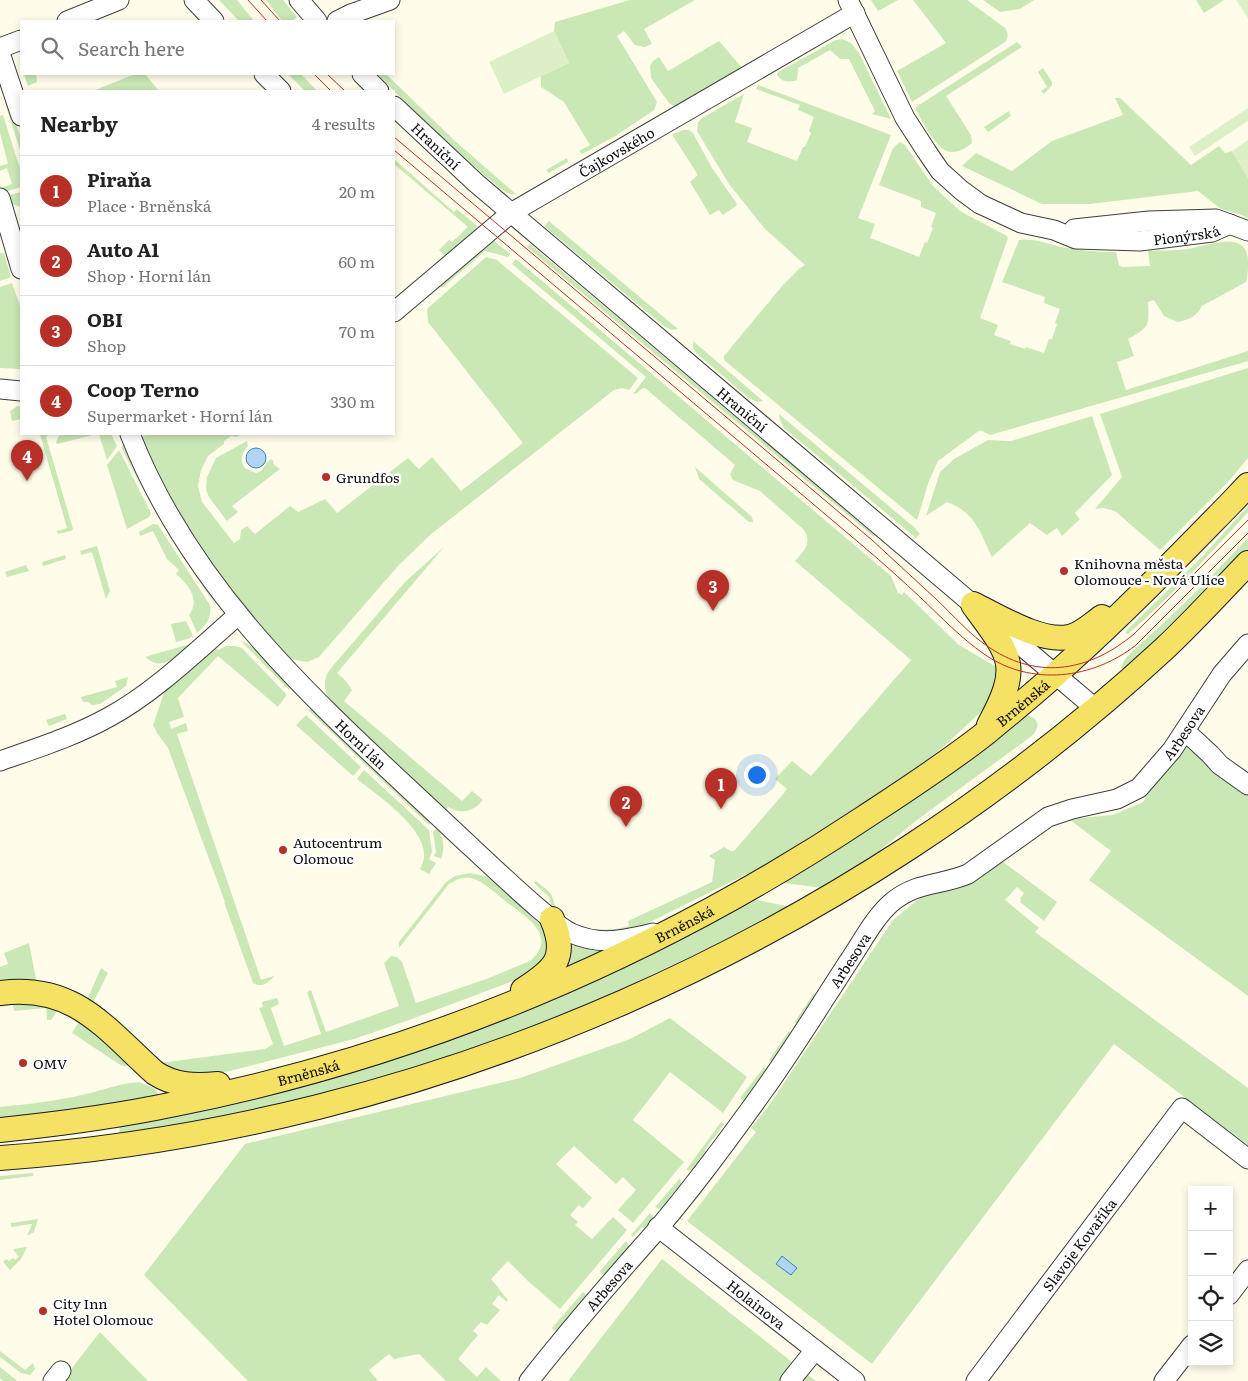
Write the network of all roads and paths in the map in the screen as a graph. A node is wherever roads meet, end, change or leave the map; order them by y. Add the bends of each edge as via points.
1 (120, 0) edge
2 (194, 0) edge
3 (299, 0) edge
4 (390, 0) edge
5 (852, 6) edge
6 (70, 20) edge
7 (213, 20) edge
8 (316, 20) edge
9 (339, 20) edge
10 (20, 40) edge
11 (0, 48) edge
12 (0, 53) edge
13 (265, 75) edge
14 (363, 75) edge
15 (280, 90) edge
16 (378, 90) edge
17 (395, 107) edge
18 (20, 113) edge
19 (0, 198) edge
20 (511, 213) junction
21 (14, 218) edge
22 (1248, 231) edge
23 (20, 262) edge
24 (395, 311) edge
25 (0, 389) edge
26 (20, 391) edge
27 (130, 435) edge
28 (1248, 485) edge
29 (1248, 563) edge
30 (1167, 567) junction
31 (973, 604) junction
32 (238, 615) junction
33 (1248, 644) edge
34 (1055, 674) junction
35 (1096, 709) junction
36 (1185, 731) junction
37 (985, 733) junction
38 (0, 761) edge
39 (1248, 786) edge
40 (552, 920) junction
41 (677, 928) junction
42 (0, 994) edge
43 (482, 1016) junction
44 (282, 1080) junction
45 (0, 1130) edge
46 (0, 1158) edge
47 (1248, 1158) edge
48 (658, 1227) junction
49 (1248, 1270) edge
50 (1233, 1290) edge
51 (815, 1350) junction
52 (1188, 1350) edge
53 (529, 1381) edge
54 (790, 1381) edge
55 (855, 1381) edge
56 (976, 1381) edge
57 (1164, 1381) edge

1 - 6 street
2 - 7 street
3 - 8 street
4 - 9 street
5 - 20 street, Čajkovského
5 - 22 street, Pionýrská via 905,118 940,171 988,208 1021,224 1054,230 1216,219
10 - 11 street
12 - 18 street
13 - 15 street
14 - 16 street
17 - 20 street, Hraniční
19 - 21 street
20 - 24 street, Čajkovského
20 - 31 street, Hraniční
21 - 23 street
25 - 26 street
27 - 32 street, Horní lán via 172,521
28 - 30 main road, Brněnská
29 - 35 main road via 1165,648
30 - 31 main road via 1086,629 1068,638 1030,631
30 - 34 main road, Brněnská
31 - 34 street, Hraniční
31 - 37 main road via 1002,645 1010,668 1007,687
32 - 38 street via 124,708 81,731
32 - 40 street, Horní lán via 304,688
33 - 36 street, Arbesova via 1218,679
34 - 35 street, Hraniční
34 - 37 main road, Brněnská
35 - 46 main road via 1006,781 851,884 705,964 574,1023 409,1082 287,1115 121,1146
36 - 39 street via 1220,765
36 - 48 street, Arbesova via 1149,777 1132,792 1111,801 1048,817 968,874 912,889 889,905 778,1071
37 - 41 main road, Brněnská via 832,839
40 - 41 street, Horní lán via 575,934 606,942
40 - 43 main road via 560,941 553,966 539,979
41 - 43 main road, Brněnská via 598,967
42 - 44 main road via 32,992 67,1000 90,1014 155,1073 178,1084 203,1086
43 - 44 main road, Brněnská
44 - 45 main road, Brněnská via 156,1108
47 - 56 street, Slavoje Kovaříka via 1182,1108
48 - 51 street, Holainova
48 - 53 street, Arbesova
49 - 50 street
51 - 54 street
51 - 55 street, Holainova
52 - 57 street

